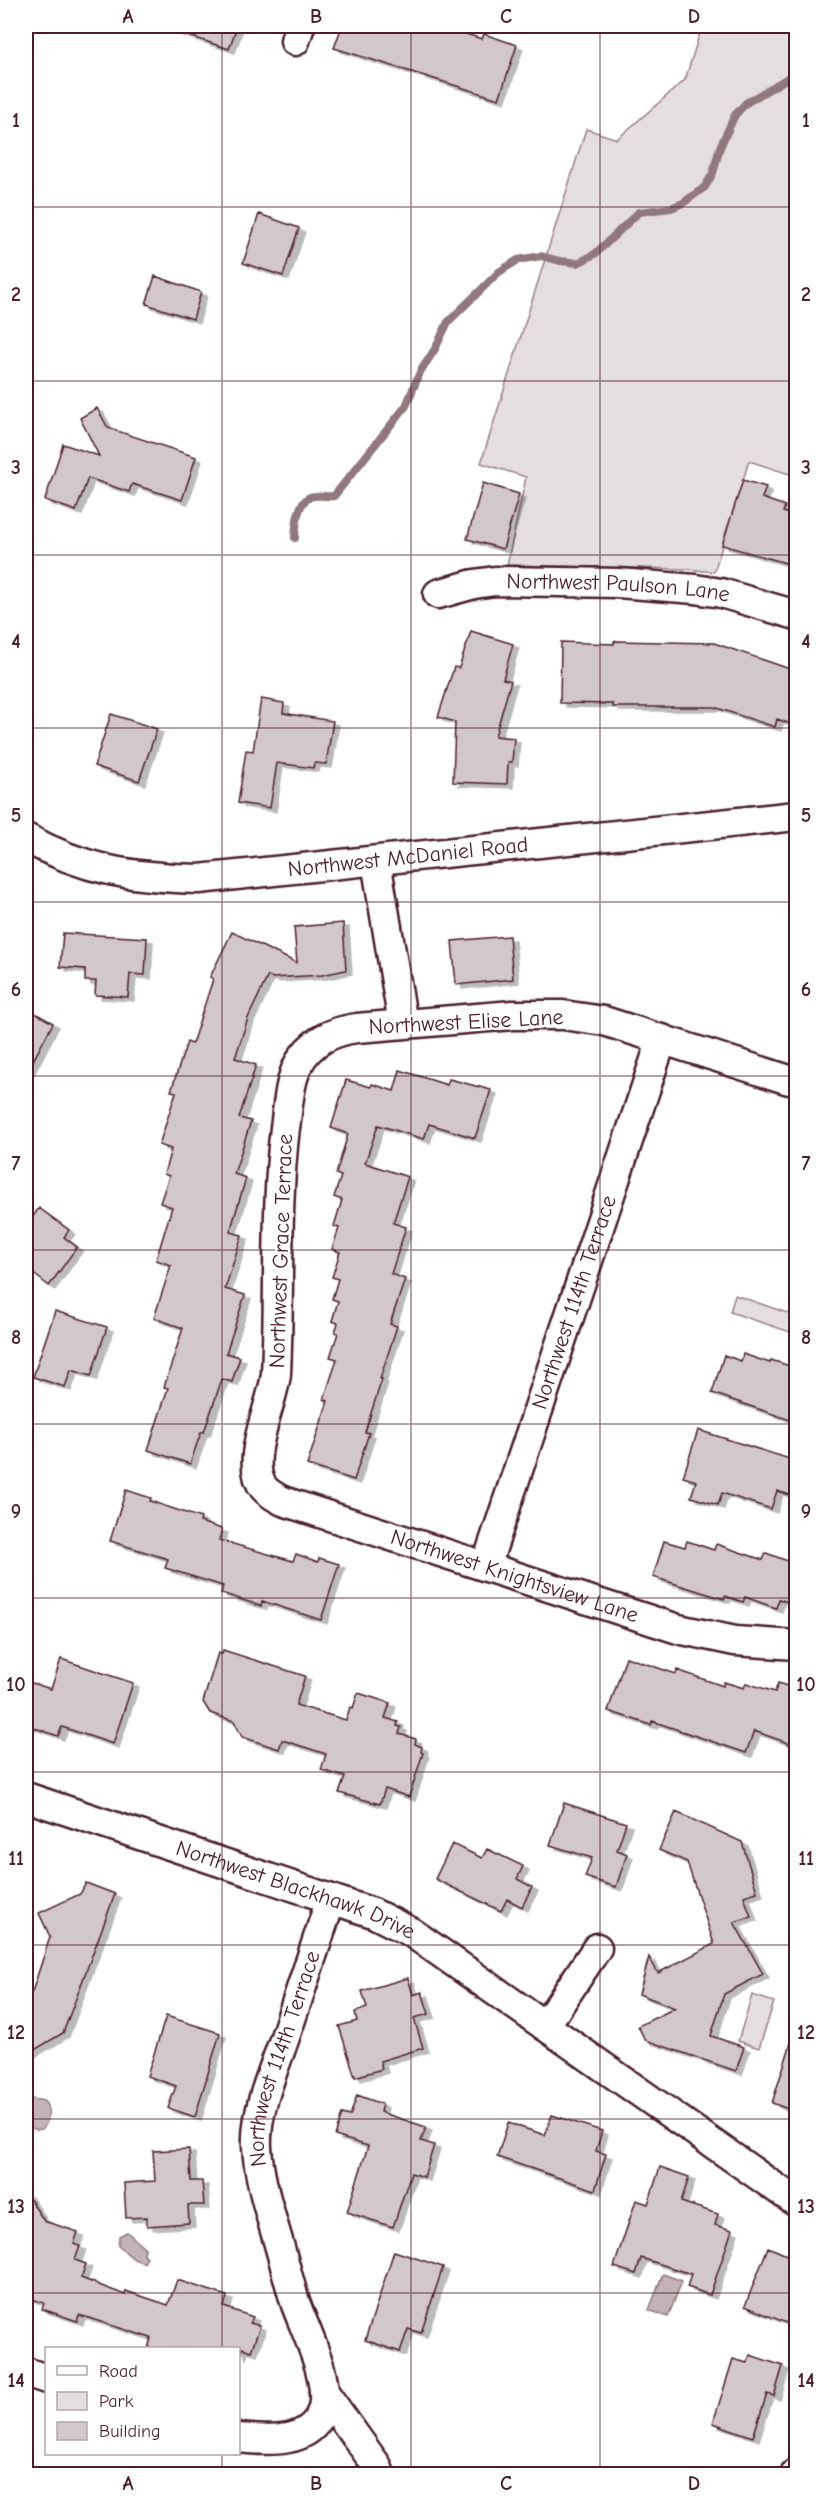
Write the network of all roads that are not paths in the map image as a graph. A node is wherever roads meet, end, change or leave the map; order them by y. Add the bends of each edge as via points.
1 (438, 594) dead end
2 (796, 615) edge
3 (796, 816) edge
4 (26, 838) edge
5 (376, 861) junction
6 (403, 1024) junction
7 (662, 1039) junction
8 (317, 1043) joint
9 (789, 1080) dead end
10 (257, 1466) joint
11 (486, 1566) junction
12 (796, 1645) edge
13 (26, 1797) edge
14 (331, 1899) junction
15 (597, 1948) dead end
16 (545, 2025) junction
17 (796, 2202) edge
18 (26, 2372) edge
19 (45, 2379) edge
20 (324, 2392) junction
21 (240, 2438) edge
22 (381, 2475) edge

1 - 2 street, Northwest Paulson Lane via 495,581 659,585 721,593
3 - 5 street, Northwest McDaniel Road
4 - 5 street, Northwest McDaniel Road via 100,870 164,878 243,876
5 - 6 street
6 - 7 street, Northwest Elise Lane via 563,1015 604,1021
6 - 8 street, Northwest Elise Lane via 348,1029
7 - 9 street, Northwest Elise Lane
7 - 11 street, Northwest 114th Terrace
8 - 10 street, Northwest Grace Terrace via 298,1064 287,1111 282,1153 276,1374 258,1445
10 - 11 street, Northwest Knightsview Lane via 264,1488 283,1502
11 - 12 street, Northwest Knightsview Lane via 708,1637
13 - 14 street, Northwest Blackhawk Drive
14 - 16 street, Northwest Blackhawk Drive via 411,1932
14 - 20 street, Northwest 114th Terrace via 266,2091 257,2146 267,2203
15 - 16 street
16 - 17 street, Northwest Blackhawk Drive
18 - 19 street
20 - 21 street, Northwest 114th Terrace via 317,2422 308,2432 269,2440
20 - 22 street, Northwest 114th Terrace

